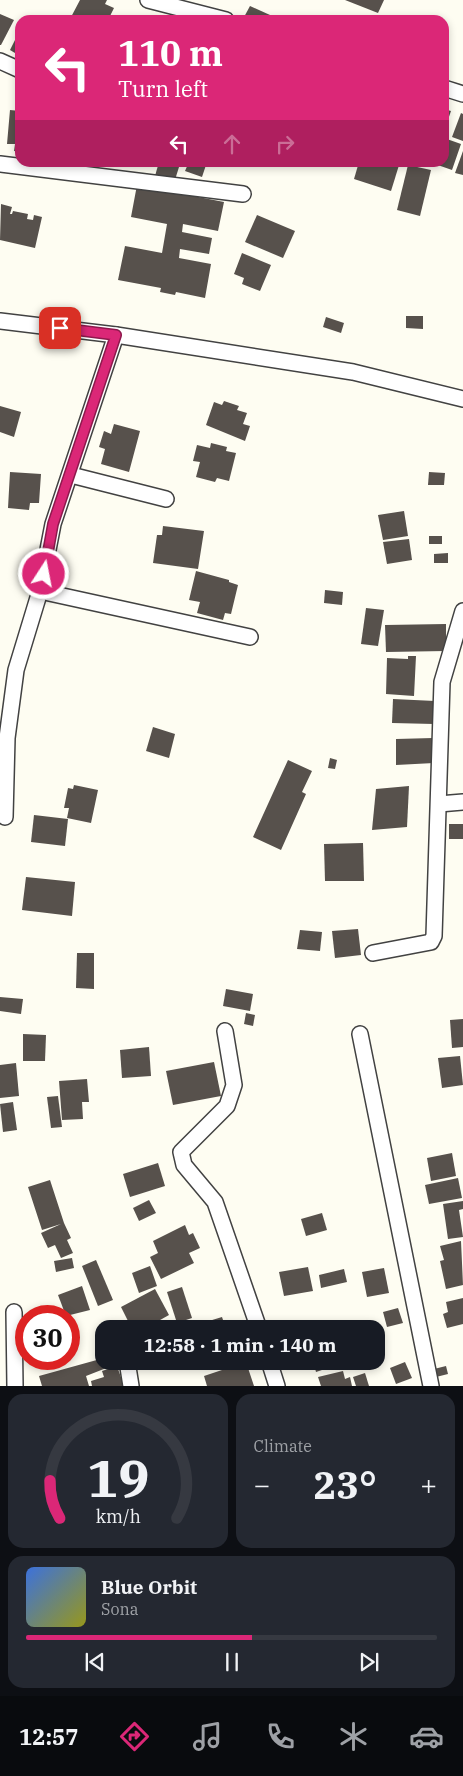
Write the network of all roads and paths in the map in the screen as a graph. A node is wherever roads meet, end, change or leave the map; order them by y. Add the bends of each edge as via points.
1 (148, 0) edge
2 (206, 15) edge
3 (0, 62) edge
4 (15, 68) edge
5 (449, 90) edge
6 (463, 94) edge
7 (0, 164) edge
8 (15, 166) edge
9 (24, 167) edge
10 (243, 194) dead end
11 (1, 325) edge
12 (116, 335) junction
13 (463, 399) edge
14 (71, 475) junction
15 (166, 499) dead end
16 (40, 591) junction
17 (463, 611) edge
18 (250, 637) dead end
19 (463, 802) edge
20 (439, 804) junction
21 (5, 817) dead end
22 (374, 953) dead end
23 (225, 1031) dead end
24 (360, 1034) dead end
25 (14, 1312) dead end
26 (256, 1320) edge
27 (128, 1370) edge
28 (272, 1370) edge
29 (15, 1386) edge
30 (131, 1386) edge
31 (277, 1386) edge
32 (431, 1386) edge

1 - 2 street
3 - 4 street
5 - 6 street
7 - 8 street
9 - 10 street
11 - 12 street
12 - 13 street via 353,372
12 - 14 street
14 - 15 street
14 - 16 street via 53,524
16 - 18 street
16 - 21 street via 16,670 7,738
17 - 20 street via 442,682
19 - 20 street
20 - 22 street via 434,936 431,942
23 - 26 street via 234,1084 227,1106 181,1152 184,1165 215,1202
24 - 32 street
25 - 29 street
27 - 30 street
28 - 31 street

